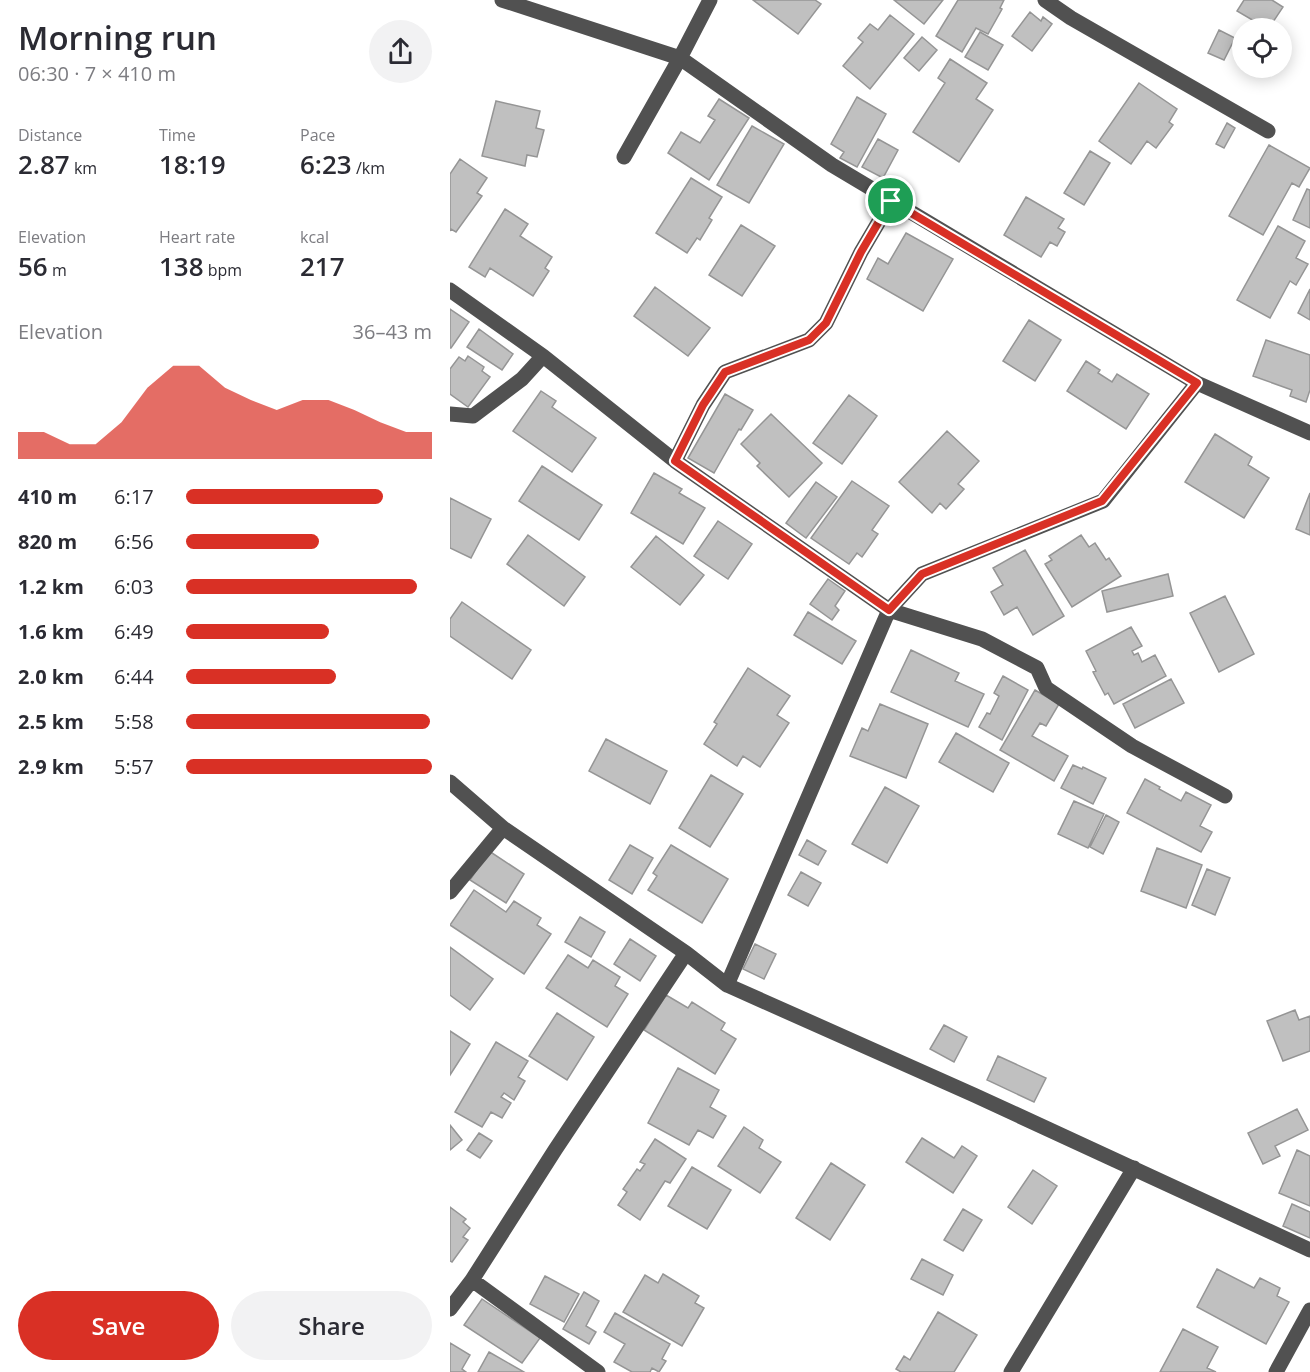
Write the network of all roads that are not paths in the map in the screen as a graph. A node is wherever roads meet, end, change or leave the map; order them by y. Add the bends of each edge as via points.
1 (502, 0) edge
2 (710, 0) edge
3 (1045, 0) edge
4 (680, 58) junction
5 (1268, 131) dead end
6 (624, 158) dead end
7 (891, 201) junction
8 (450, 290) edge
9 (543, 356) junction
10 (1197, 383) junction
11 (450, 414) edge
12 (1310, 433) edge
13 (675, 461) junction
14 (889, 610) junction
15 (450, 782) edge
16 (1226, 796) dead end
17 (503, 828) junction
18 (450, 892) edge
19 (686, 953) junction
20 (727, 985) junction
21 (1134, 1168) junction
22 (1310, 1250) edge
23 (472, 1280) junction
24 (450, 1309) edge
25 (1310, 1310) edge
26 (598, 1372) edge
27 (1011, 1372) edge
28 (1276, 1372) edge

1 - 4 street
2 - 4 street
3 - 5 street
4 - 6 street
4 - 7 street via 832,165
7 - 10 street
7 - 13 street via 826,323 809,340 725,372 703,405
8 - 9 street
9 - 11 street via 522,379 473,416
9 - 13 street
10 - 12 street
10 - 14 street via 1102,501 922,574
13 - 14 street
14 - 16 street via 982,639 1037,668 1046,688 1062,699 1132,746
14 - 20 street
15 - 17 street
17 - 18 street
17 - 19 street
19 - 20 street
19 - 23 street
20 - 21 street
21 - 22 street
21 - 27 street
23 - 24 street
23 - 26 street
25 - 28 street

